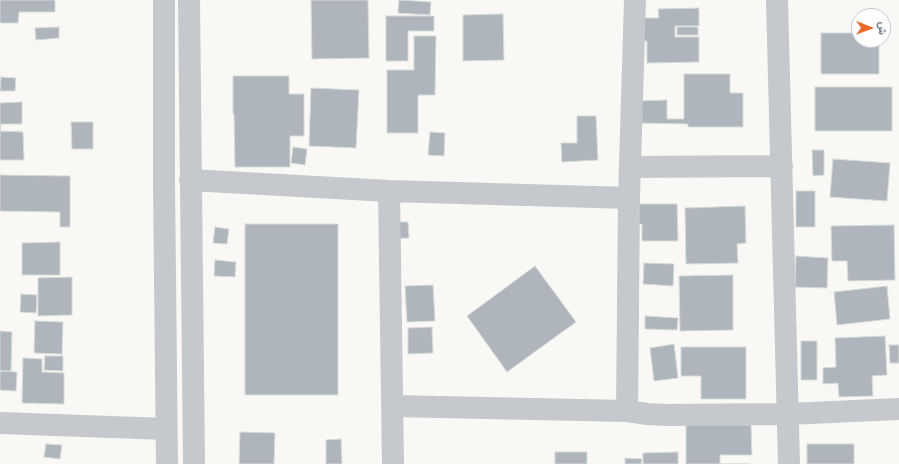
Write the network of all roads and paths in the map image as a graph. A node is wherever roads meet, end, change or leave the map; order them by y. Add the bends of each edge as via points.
1 (164, 0) edge
2 (189, 0) edge
3 (635, 0) edge
4 (777, 0) edge
5 (782, 166) junction
6 (631, 167) junction
7 (190, 180) junction
8 (389, 190) junction
9 (629, 198) junction
10 (392, 406) junction
11 (899, 409) edge
12 (627, 411) junction
13 (788, 414) junction
14 (0, 423) edge
15 (166, 429) junction
16 (167, 464) edge
17 (194, 464) edge
18 (393, 464) edge
19 (789, 464) edge

1 - 15 street
2 - 7 street
3 - 6 street
4 - 5 street
5 - 6 street
5 - 13 street
6 - 9 street
7 - 8 street
7 - 17 street
8 - 9 street
8 - 10 street
9 - 12 street
10 - 12 street
10 - 18 street
11 - 13 street
12 - 13 street via 667,415
13 - 19 street
14 - 15 street
15 - 16 street

